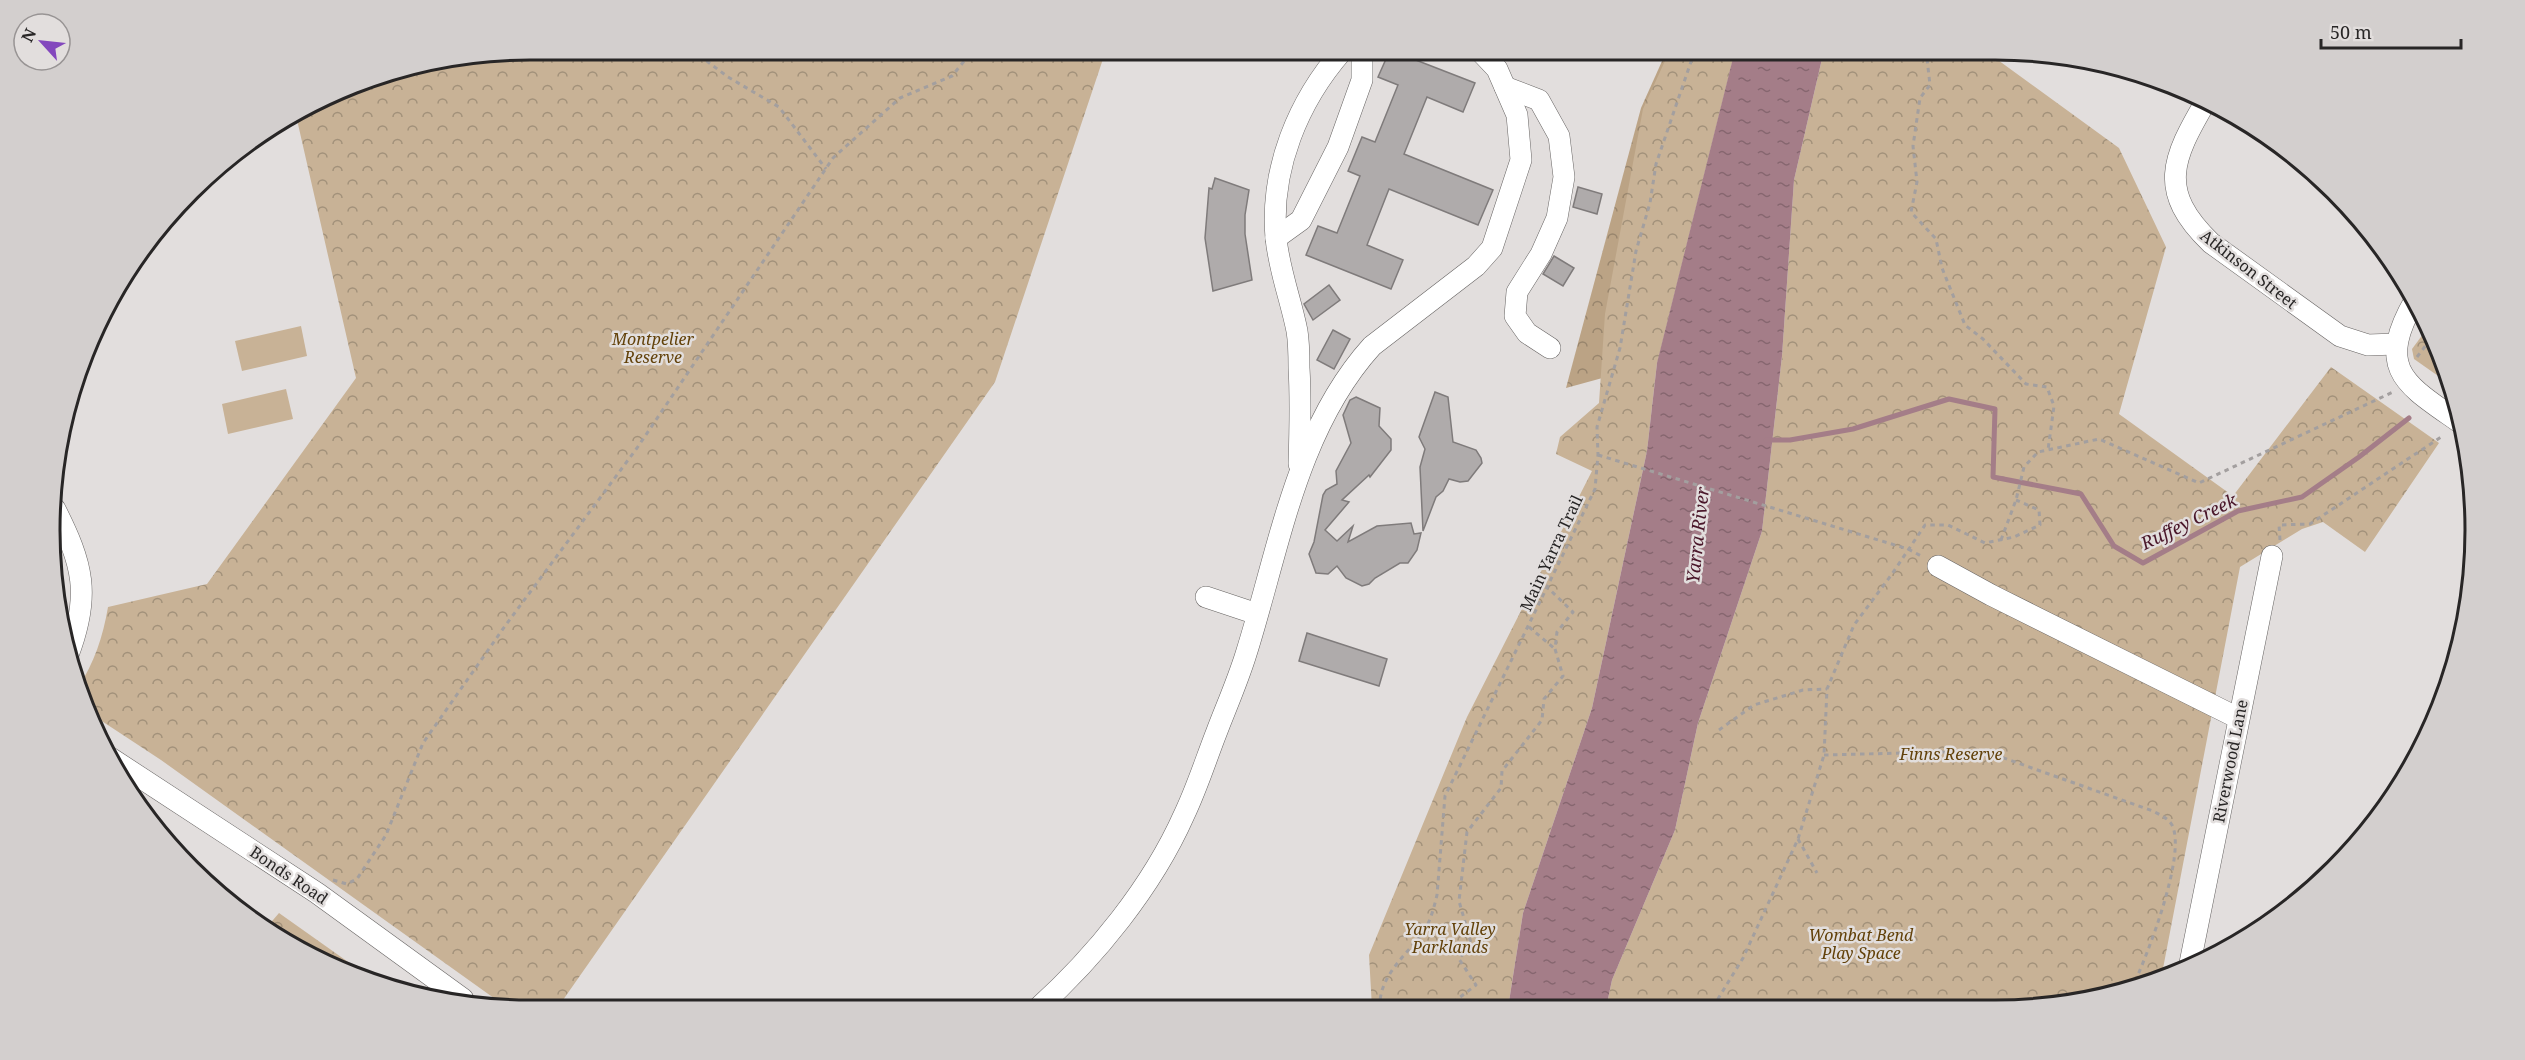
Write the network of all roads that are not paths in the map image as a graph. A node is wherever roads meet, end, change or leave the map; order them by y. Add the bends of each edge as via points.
1 (1334, 60) edge
2 (1362, 60) edge
3 (1488, 60) edge
4 (1505, 87) junction
5 (2202, 108) edge
6 (1276, 237) junction
7 (2410, 309) edge
8 (2396, 344) junction
9 (1550, 348) dead end
10 (2451, 417) edge
11 (1299, 474) junction
12 (60, 521) edge
13 (2272, 556) dead end
14 (1938, 566) dead end
15 (1206, 597) dead end
16 (1257, 614) junction
17 (73, 640) edge
18 (2238, 718) junction
19 (125, 768) edge
20 (2191, 957) edge
21 (456, 994) edge
22 (1046, 1000) edge

1 - 6 street via 1323,73 1293,129 1276,196
2 - 6 street via 1362,80 1338,147 1301,220
3 - 4 street
4 - 9 street via 1539,100 1559,136 1563,177 1557,218 1541,254 1517,292 1515,316 1527,333
4 - 11 street via 1517,115 1521,160 1492,248 1476,266 1386,333 1359,360 1329,408
5 - 8 street, Atkinson Street via 2176,167 2176,188 2182,208 2194,226 2211,243 2340,336 2368,345
6 - 11 street via 1298,334
7 - 8 street
8 - 10 street via 2402,376 2415,391
11 - 16 street
12 - 17 street via 82,580
13 - 18 street, Riverwood Lane
14 - 18 street
15 - 16 street
16 - 22 street via 1246,655 1184,816 1141,892 1088,960
18 - 20 street, Riverwood Lane
19 - 21 street, Bonds Road via 317,892

